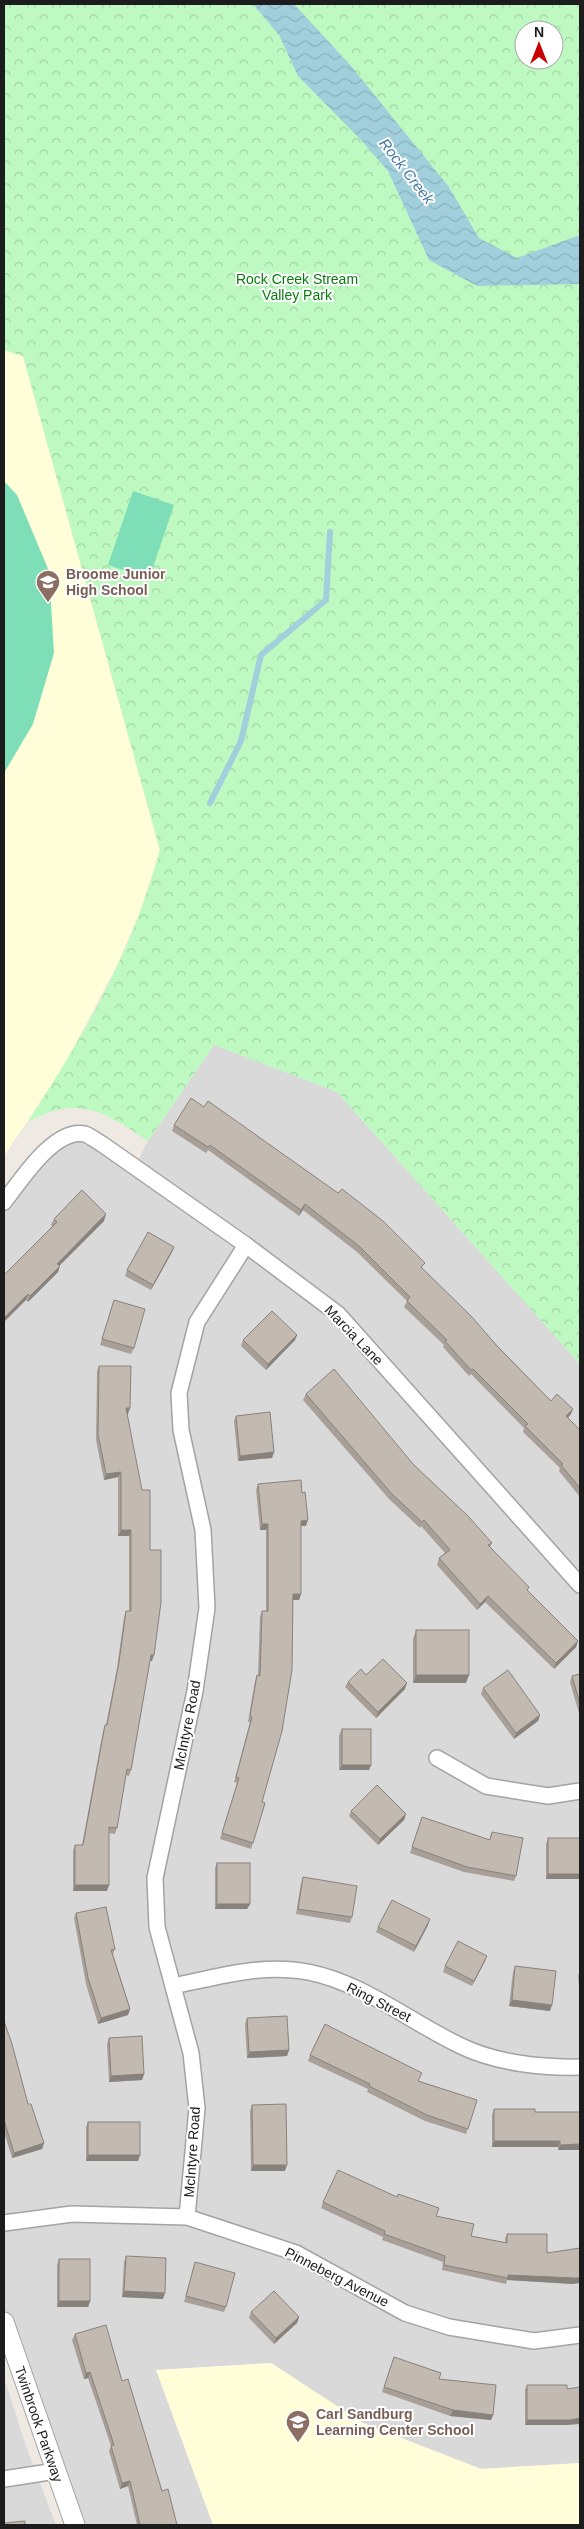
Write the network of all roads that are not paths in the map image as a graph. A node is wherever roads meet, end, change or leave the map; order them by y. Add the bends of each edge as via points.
1 (4, 1202) edge
2 (246, 1245) junction
3 (580, 1585) edge
4 (437, 1758) dead end
5 (580, 1791) edge
6 (173, 1986) junction
7 (580, 2067) edge
8 (187, 2217) junction
9 (4, 2223) edge
10 (4, 2322) edge
11 (580, 2335) edge
12 (56, 2471) junction
13 (4, 2479) edge
14 (75, 2525) edge

1 - 2 street, Marcia Lane via 48,1147 65,1136 84,1134
2 - 3 street, Marcia Lane via 338,1314
2 - 6 street, McIntyre Road via 197,1322 179,1393 181,1430 203,1530 207,1608 195,1691 155,1878 157,1928
4 - 5 street via 486,1786 548,1796
6 - 7 street, Ring Street via 252,1970 308,1972 357,1988 462,2047 510,2061
6 - 8 street, McIntyre Road via 191,2053 197,2108
8 - 9 street, Pinneberg Avenue via 72,2214
8 - 11 street, Pinneberg Avenue via 296,2253 405,2313 449,2327 534,2341
10 - 12 street, Twinbrook Parkway
12 - 13 street
12 - 14 street, Twinbrook Parkway

